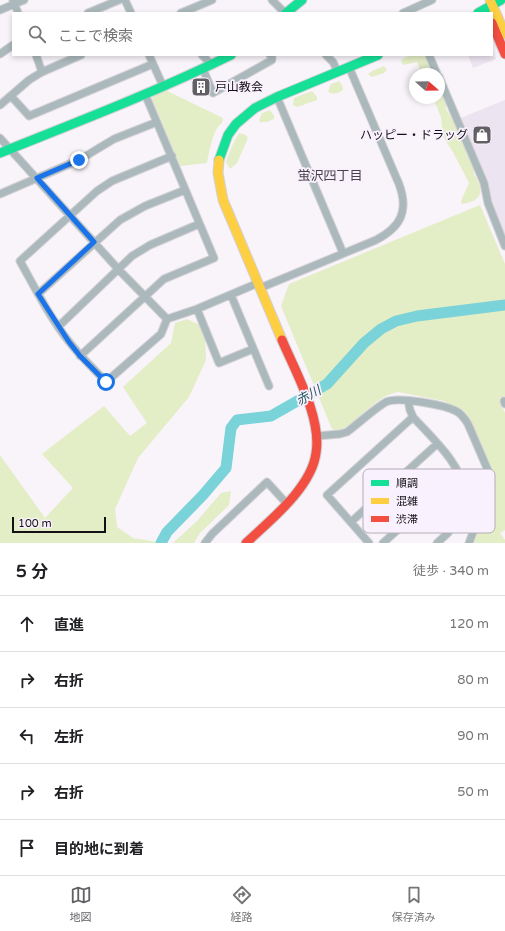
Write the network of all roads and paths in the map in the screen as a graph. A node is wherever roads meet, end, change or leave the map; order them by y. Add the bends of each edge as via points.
1 (24, 0) edge
2 (118, 0) edge
3 (125, 0) edge
4 (212, 0) edge
5 (272, 0) edge
6 (302, 0) edge
7 (432, 0) edge
8 (14, 2) edge
9 (0, 10) edge
10 (18, 12) edge
11 (90, 12) edge
12 (131, 12) edge
13 (183, 12) edge
14 (284, 12) edge
15 (286, 12) edge
16 (404, 12) edge
17 (493, 14) edge
18 (493, 25) edge
19 (505, 34) edge
20 (12, 46) edge
21 (0, 54) edge
22 (505, 54) edge
23 (36, 56) edge
24 (79, 56) edge
25 (149, 56) edge
26 (202, 56) edge
27 (229, 56) edge
28 (271, 56) edge
29 (327, 56) edge
30 (376, 56) edge
31 (429, 56) edge
32 (153, 64) junction
33 (207, 67) junction
34 (349, 67) junction
35 (435, 68) edge
36 (42, 72) junction
37 (338, 72) junction
38 (162, 86) junction
39 (445, 92) edge
40 (145, 94) junction
41 (11, 96) junction
42 (277, 97) junction
43 (0, 105) edge
44 (157, 122) junction
45 (0, 138) edge
46 (10, 149) junction
47 (0, 153) edge
48 (172, 156) junction
49 (37, 178) junction
50 (185, 190) junction
51 (0, 194) edge
52 (70, 215) junction
53 (199, 224) junction
54 (94, 242) junction
55 (505, 246) edge
56 (343, 253) junction
57 (119, 270) junction
58 (259, 286) junction
59 (38, 294) junction
60 (230, 294) junction
61 (145, 296) junction
62 (197, 309) junction
63 (167, 319) junction
64 (59, 326) junction
65 (253, 348) junction
66 (80, 356) junction
67 (269, 386) dead end
68 (408, 401) junction
69 (413, 417) junction
70 (317, 436) junction
71 (438, 444) junction
72 (410, 469) edge
73 (456, 469) edge
74 (487, 469) edge
75 (288, 504) junction
76 (363, 511) edge
77 (351, 522) junction
78 (394, 533) edge
79 (448, 533) edge
80 (473, 533) edge
81 (205, 543) edge
82 (246, 543) edge
83 (369, 543) edge
84 (383, 543) edge
85 (437, 543) edge
86 (469, 543) edge

1 - 8 street
2 - 11 street
3 - 12 street
4 - 13 street
5 - 14 street
6 - 15 street
7 - 16 street
8 - 9 street
8 - 10 street
17 - 19 street
18 - 22 street
20 - 21 street
23 - 36 street
24 - 36 street
25 - 32 street
26 - 33 street
27 - 33 street
28 - 33 street via 272,60 213,93
29 - 37 street
30 - 34 street
31 - 35 street
32 - 38 street
32 - 41 street via 29,116
33 - 38 street
34 - 37 street
34 - 56 street via 399,184 404,206 396,226 388,234
36 - 41 street
37 - 42 street
38 - 40 street
39 - 55 street via 484,183 488,203
40 - 44 street
40 - 46 street
41 - 43 street
42 - 56 street
42 - 58 street via 255,108 236,124 228,135 219,160 218,172 223,200
44 - 48 street
44 - 49 street via 114,139 79,160
45 - 46 street
46 - 47 street
46 - 49 street
48 - 50 street
48 - 52 street via 112,181
49 - 51 street
49 - 52 street
50 - 53 street
50 - 54 street via 133,212
52 - 54 street
52 - 59 street via 20,261
53 - 57 street via 150,245 132,256
53 - 61 street via 214,258 164,279
54 - 57 street
54 - 59 street
56 - 58 street
57 - 61 street
57 - 64 street
58 - 60 street
58 - 70 street via 309,404
59 - 64 street
60 - 62 street
60 - 65 street
61 - 63 street
61 - 66 street
62 - 63 street
62 - 65 street via 219,363
63 - 66 street via 161,334 106,382
64 - 66 street
65 - 67 street
68 - 69 street
68 - 70 street via 386,402 347,432
68 - 74 street via 457,411 468,424
69 - 71 street
69 - 77 street via 327,495
70 - 75 street via 312,468 306,482
71 - 72 street
71 - 73 street via 452,460
75 - 81 street via 267,482
75 - 82 street
76 - 77 street
77 - 83 street
78 - 84 street
79 - 85 street
80 - 86 street

